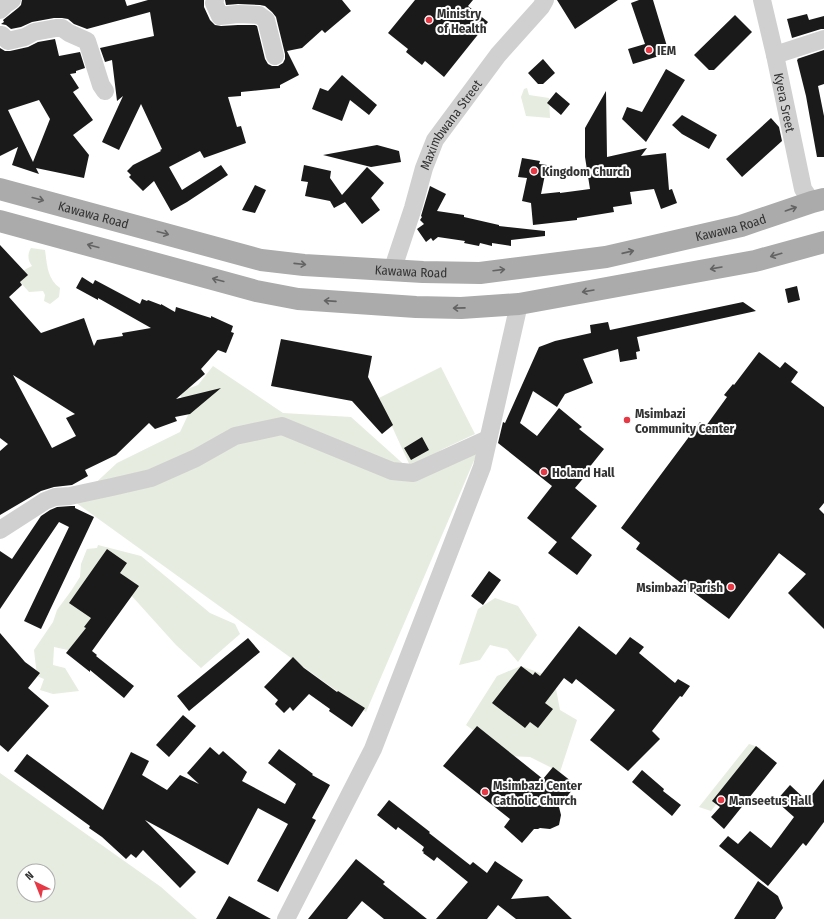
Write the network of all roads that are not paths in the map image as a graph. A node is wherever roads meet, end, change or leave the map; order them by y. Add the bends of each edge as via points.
1 (12, 0) edge
2 (215, 0) edge
3 (545, 0) edge
4 (762, 0) edge
5 (0, 10) edge
6 (1, 33) edge
7 (824, 39) edge
8 (775, 55) junction
9 (275, 56) dead end
10 (105, 91) dead end
11 (0, 189) edge
12 (818, 200) edge
13 (0, 221) edge
14 (824, 242) edge
15 (398, 270) junction
16 (518, 304) junction
17 (488, 439) junction
18 (0, 530) edge
19 (286, 919) edge

1 - 5 street
2 - 9 street via 220,16 259,15 266,20
3 - 15 street, Maximbwana Street via 498,55 435,140 395,262
4 - 8 street, Kyera Sreet
6 - 10 street via 8,41 34,32 62,28 88,41
7 - 8 street
8 - 12 street, Kyera Sreet via 803,189
11 -> 15 main road, Kawawa Road via 261,260
15 -> 12 main road, Kawawa Road via 480,273 606,257 741,226
16 -> 13 main road via 446,308 298,299 256,291
14 -> 16 main road via 755,262
16 - 17 street
17 - 18 street via 412,474 392,471 282,426 235,436 196,458 151,478 56,497
17 - 19 street via 482,467 373,749

